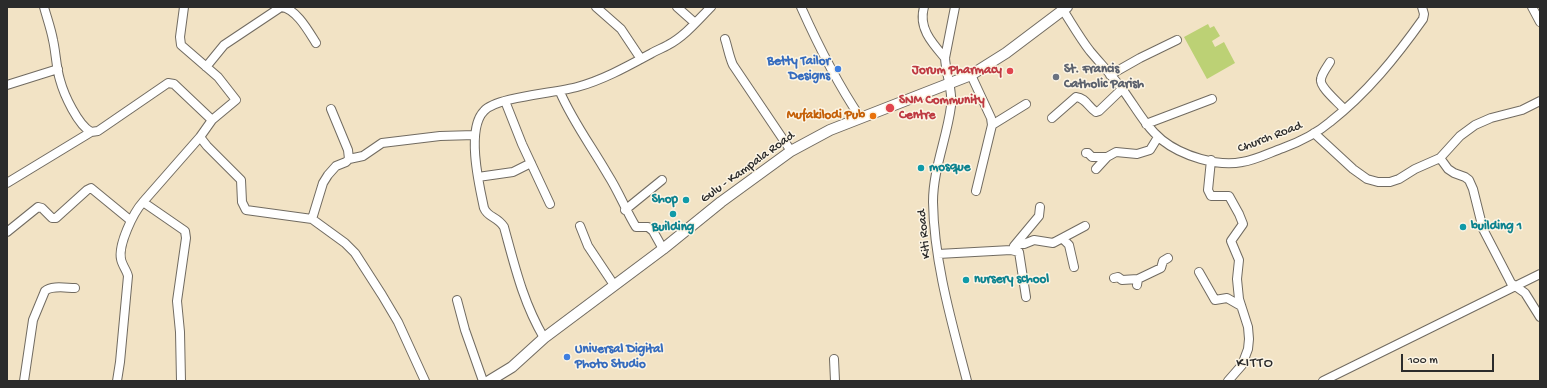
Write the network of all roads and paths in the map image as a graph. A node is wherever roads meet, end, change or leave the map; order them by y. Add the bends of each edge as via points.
1 (44, 7) edge
2 (184, 7) edge
3 (282, 7) edge
4 (596, 7) edge
5 (677, 7) edge
6 (711, 7) edge
7 (801, 7) edge
8 (924, 7) edge
9 (955, 7) edge
10 (1422, 7) edge
11 (1532, 7) edge
12 (1065, 9) edge
13 (1540, 22) edge
14 (695, 23) junction
15 (725, 39) dead end
16 (1177, 40) dead end
17 (316, 44) dead end
18 (945, 58) junction
19 (641, 59) junction
20 (1330, 62) dead end
21 (206, 67) junction
22 (58, 69) junction
23 (971, 75) junction
24 (1110, 75) junction
25 (7, 84) edge
26 (950, 84) junction
27 (1122, 89) junction
28 (560, 92) junction
29 (1212, 99) dead end
30 (505, 101) junction
31 (1540, 101) edge
32 (1026, 104) dead end
33 (331, 109) dead end
34 (1344, 109) junction
35 (860, 117) junction
36 (1052, 118) dead end
37 (212, 120) junction
38 (1146, 124) junction
39 (992, 125) junction
40 (91, 132) junction
41 (1314, 133) junction
42 (475, 135) junction
43 (200, 137) junction
44 (1158, 137) junction
45 (791, 151) junction
46 (1086, 153) dead end
47 (1107, 157) junction
48 (1440, 158) junction
49 (349, 159) junction
50 (1211, 160) junction
51 (531, 163) junction
52 (1096, 169) dead end
53 (478, 177) junction
54 (662, 180) dead end
55 (7, 184) edge
56 (976, 192) dead end
57 (143, 202) junction
58 (550, 204) dead end
59 (1040, 207) dead end
60 (625, 210) junction
61 (312, 219) junction
62 (130, 220) junction
63 (580, 226) dead end
64 (1085, 226) dead end
65 (9, 228) edge
66 (1063, 239) junction
67 (1014, 247) junction
68 (663, 249) junction
69 (938, 254) junction
70 (1168, 258) dead end
71 (1074, 267) dead end
72 (1199, 272) dead end
73 (1540, 274) edge
74 (1114, 278) dead end
75 (614, 285) junction
76 (1515, 286) junction
77 (75, 288) dead end
78 (1026, 297) dead end
79 (457, 300) dead end
80 (1241, 306) junction
81 (1540, 317) edge
82 (544, 338) junction
83 (834, 359) dead end
84 (24, 381) edge
85 (117, 381) edge
86 (181, 381) edge
87 (425, 381) edge
88 (483, 381) edge
89 (489, 381) edge
90 (835, 381) edge
91 (967, 381) edge
92 (1228, 381) edge
93 (1323, 381) edge

1 - 22 street
2 - 21 street via 181,44
3 - 17 street via 292,11
3 - 21 street via 224,45
4 - 19 street via 621,29
5 - 14 street
6 - 14 street
7 - 35 street via 834,74
8 - 18 street via 924,28
9 - 18 street
10 - 34 street, Church Road via 1424,19 1409,39 1371,84
11 - 13 street
12 - 23 main road, Gulu - Kampala Road via 1006,53
12 - 24 street, Church Road via 1089,50
14 - 19 street via 668,45
15 - 45 street via 728,54 734,65
16 - 24 street
18 - 26 street, Kiti Road
19 - 28 street via 593,82
20 - 34 street via 1321,77 1321,82
21 - 37 street via 218,77 236,100
22 - 25 street
22 - 40 street via 67,98 86,130
23 - 26 main road, Gulu - Kampala Road
23 - 39 street
24 - 27 street, Church Road
26 - 35 main road, Gulu - Kampala Road
26 - 69 street, Kiti Road via 951,104 934,182
27 - 36 street via 1096,112 1084,100 1076,97
27 - 38 street, Church Road
28 - 30 street
28 - 60 street via 610,178
29 - 38 street
30 - 42 street via 484,110 479,117
30 - 51 street
31 - 48 street via 1522,110 1475,125 1460,136
32 - 39 street
33 - 49 street via 348,150
34 - 41 street, Church Road via 1330,123
35 - 45 main road, Gulu - Kampala Road
37 - 40 street via 170,83 98,131
37 - 43 street
38 - 44 street, Church Road
39 - 56 street
40 - 55 street
41 - 48 street via 1352,170 1378,182 1399,179
41 - 50 street, Church Road via 1291,145 1244,162 1222,163
42 - 49 street via 440,136 382,143 363,156
42 - 53 street
43 - 57 street
43 - 61 street via 241,180 242,202 246,210
44 - 47 street via 1150,150 1137,154 1116,152
44 - 50 street, Church Road via 1187,154
45 - 68 main road, Gulu - Kampala Road via 721,202
46 - 47 street via 1092,157
47 - 52 street
48 - 76 street via 1448,169 1469,180 1483,229
49 - 61 street via 336,166 328,175
50 - 80 street via 1209,194 1229,196 1242,224 1231,241 1239,260 1237,279
51 - 53 street via 513,172
51 - 58 street
53 - 82 street via 485,212 500,221 504,227 521,289
54 - 60 street
57 - 62 street
57 - 86 street via 185,231 177,301
59 - 67 street via 1039,216
60 - 68 street via 636,227 648,227 653,231
61 - 87 street via 355,253 398,322
62 - 65 street via 91,188 56,218 52,218 38,207
62 - 85 street via 120,254 128,276
63 - 75 street via 588,246
64 - 66 street
66 - 67 street via 1053,243 1034,240
66 - 71 street via 1069,245
67 - 69 street
67 - 78 street via 1019,252
68 - 75 main road, Gulu - Kampala Road
69 - 91 street, Kiti Road via 944,290
70 - 74 street via 1163,261 1161,268 1138,282
72 - 80 street via 1215,300 1227,298
73 - 76 street
75 - 82 main road, Gulu - Kampala Road
76 - 81 street via 1525,293
76 - 93 street
77 - 84 street via 54,288 45,291 33,320
79 - 88 street
80 - 92 street via 1249,333 1248,348 1242,366
82 - 89 main road, Gulu - Kampala Road via 512,367
83 - 90 street

